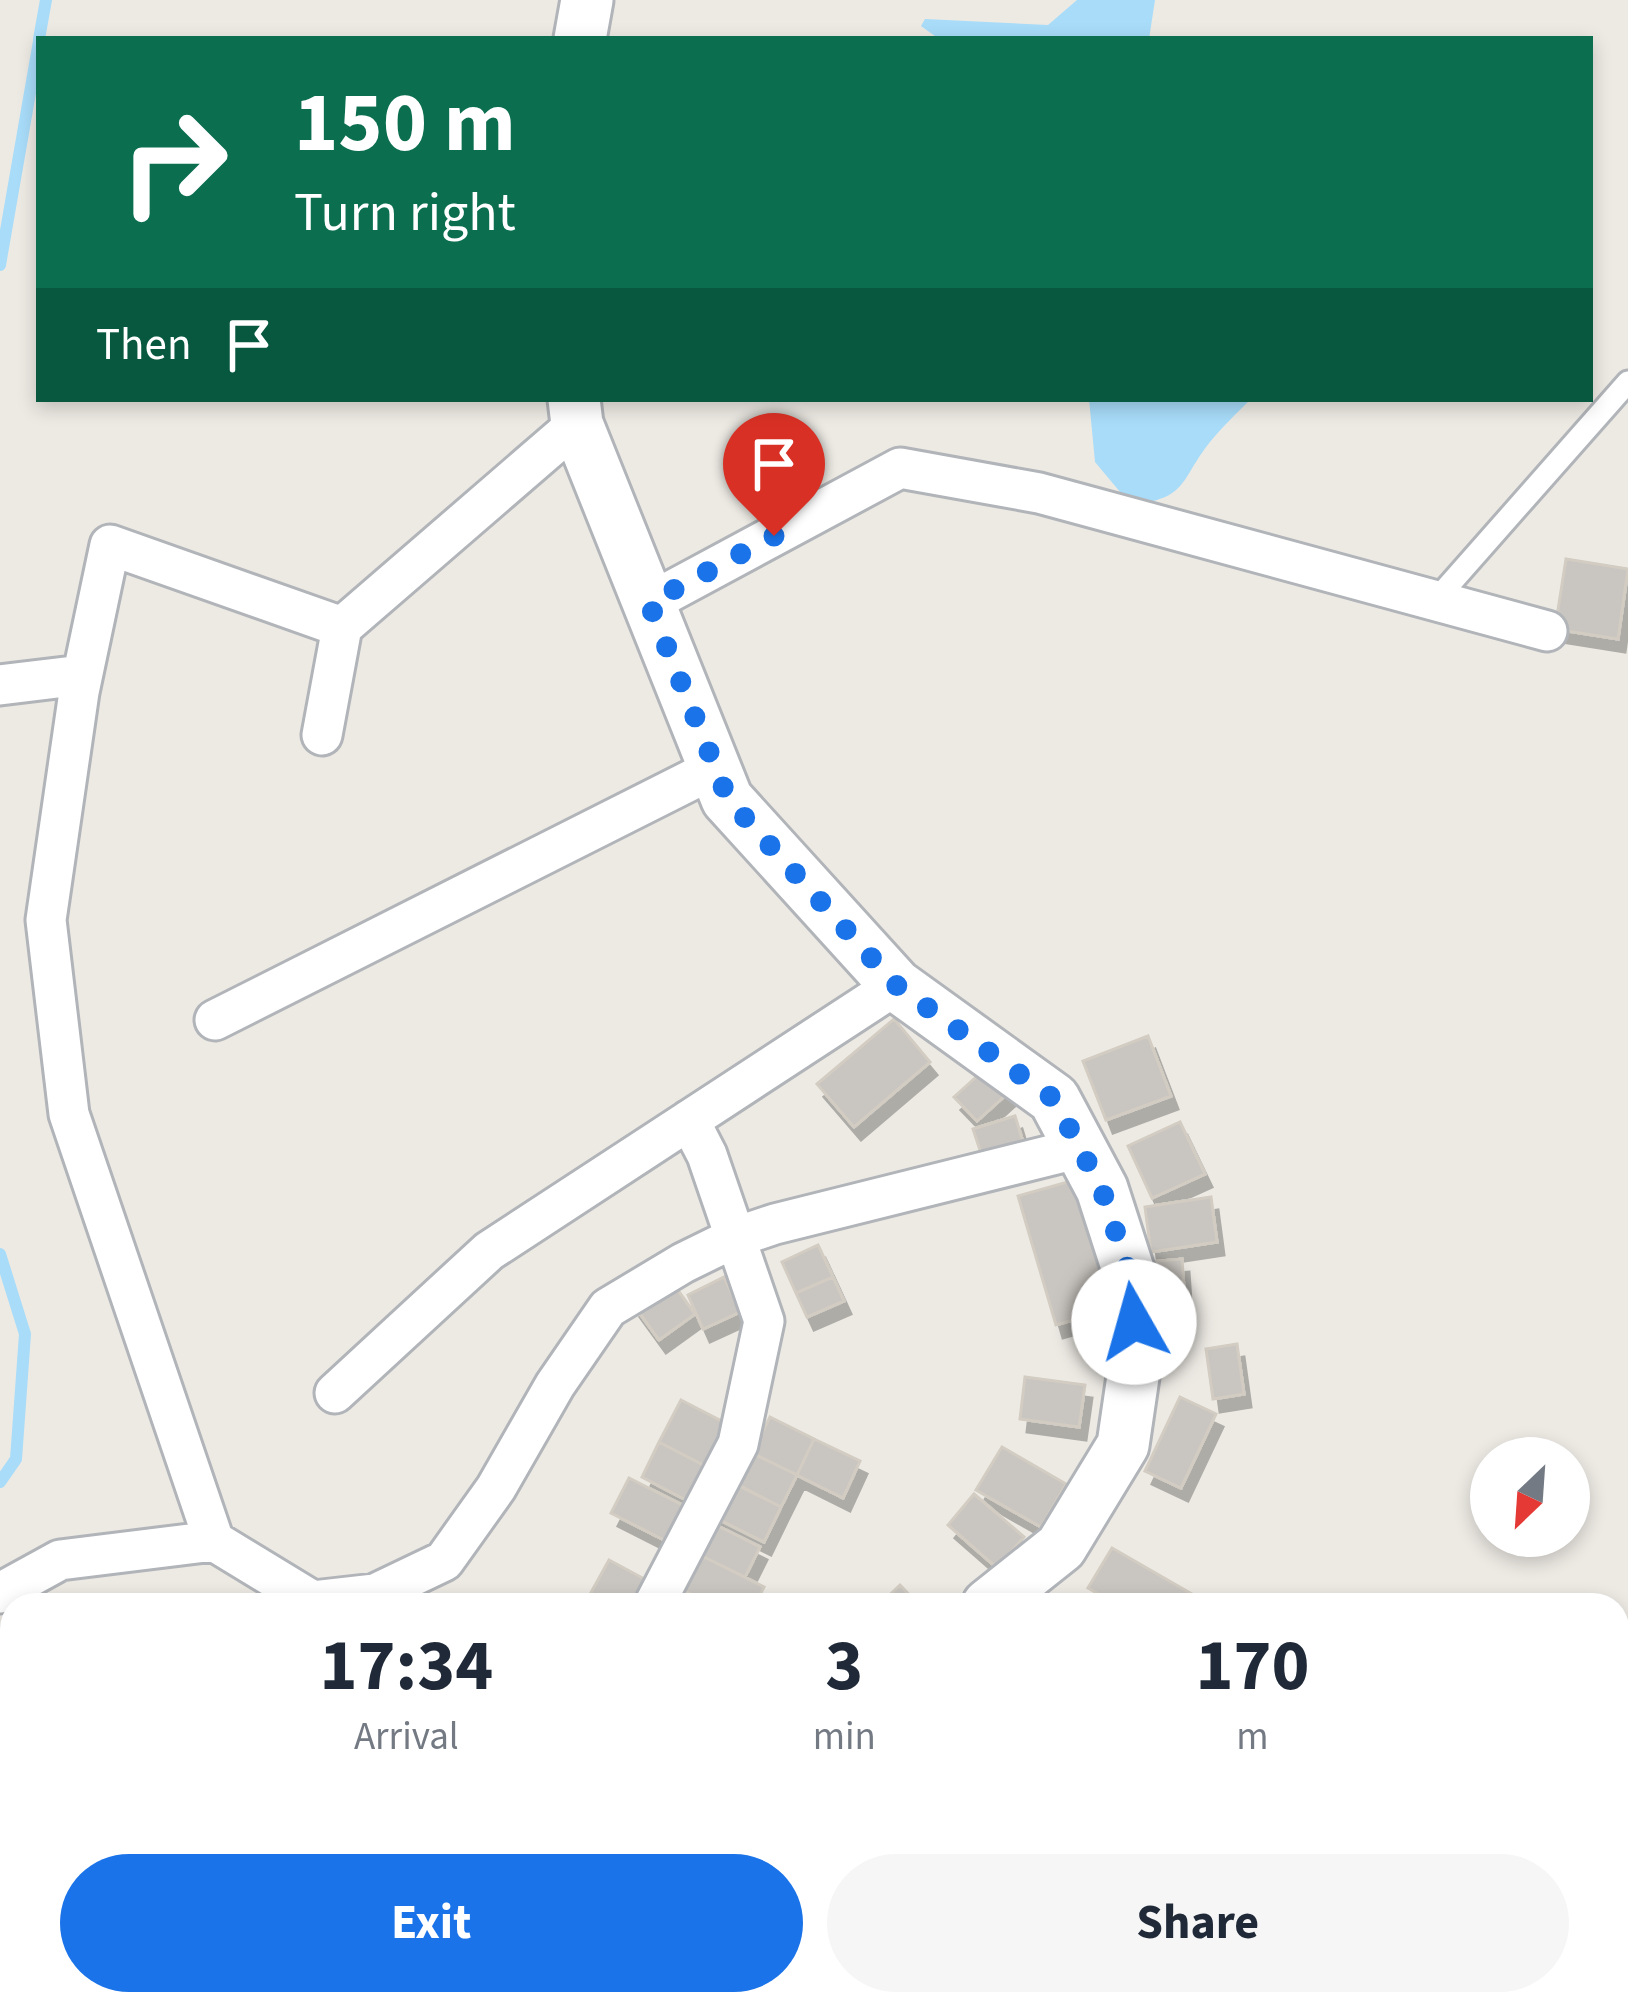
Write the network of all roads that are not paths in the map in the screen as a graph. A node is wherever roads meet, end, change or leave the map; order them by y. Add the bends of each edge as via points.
1 (587, 0) edge
2 (581, 36) edge
3 (1628, 382) edge
4 (575, 411) edge
5 (1433, 602) junction
6 (649, 603) junction
7 (342, 627) junction
8 (1547, 631) dead end
9 (82, 675) junction
10 (0, 685) edge
11 (322, 735) dead end
12 (715, 768) junction
13 (896, 985) junction
14 (215, 1020) dead end
15 (689, 1120) junction
16 (1080, 1148) junction
17 (736, 1238) junction
18 (334, 1393) dead end
19 (214, 1541) junction
20 (0, 1593) edge
21 (300, 1593) edge
22 (377, 1593) edge
23 (660, 1593) edge
24 (1003, 1593) edge

1 - 2 street
3 - 5 lane
4 - 6 street
4 - 7 street
5 - 6 street via 1039,494 900,467
5 - 8 street
6 - 12 street
7 - 9 street via 110,544
7 - 11 street
9 - 10 street
9 - 19 street via 46,920 69,1114
12 - 13 street via 728,799
12 - 14 street
13 - 15 street
13 - 16 street via 1054,1099
15 - 17 street
15 - 18 street via 489,1251
16 - 17 street
16 - 24 street via 1132,1282 1135,1363 1124,1445 1060,1546
17 - 22 street via 608,1308 444,1561
17 - 23 street via 764,1321 738,1444
19 - 20 street via 60,1560
19 - 21 street

